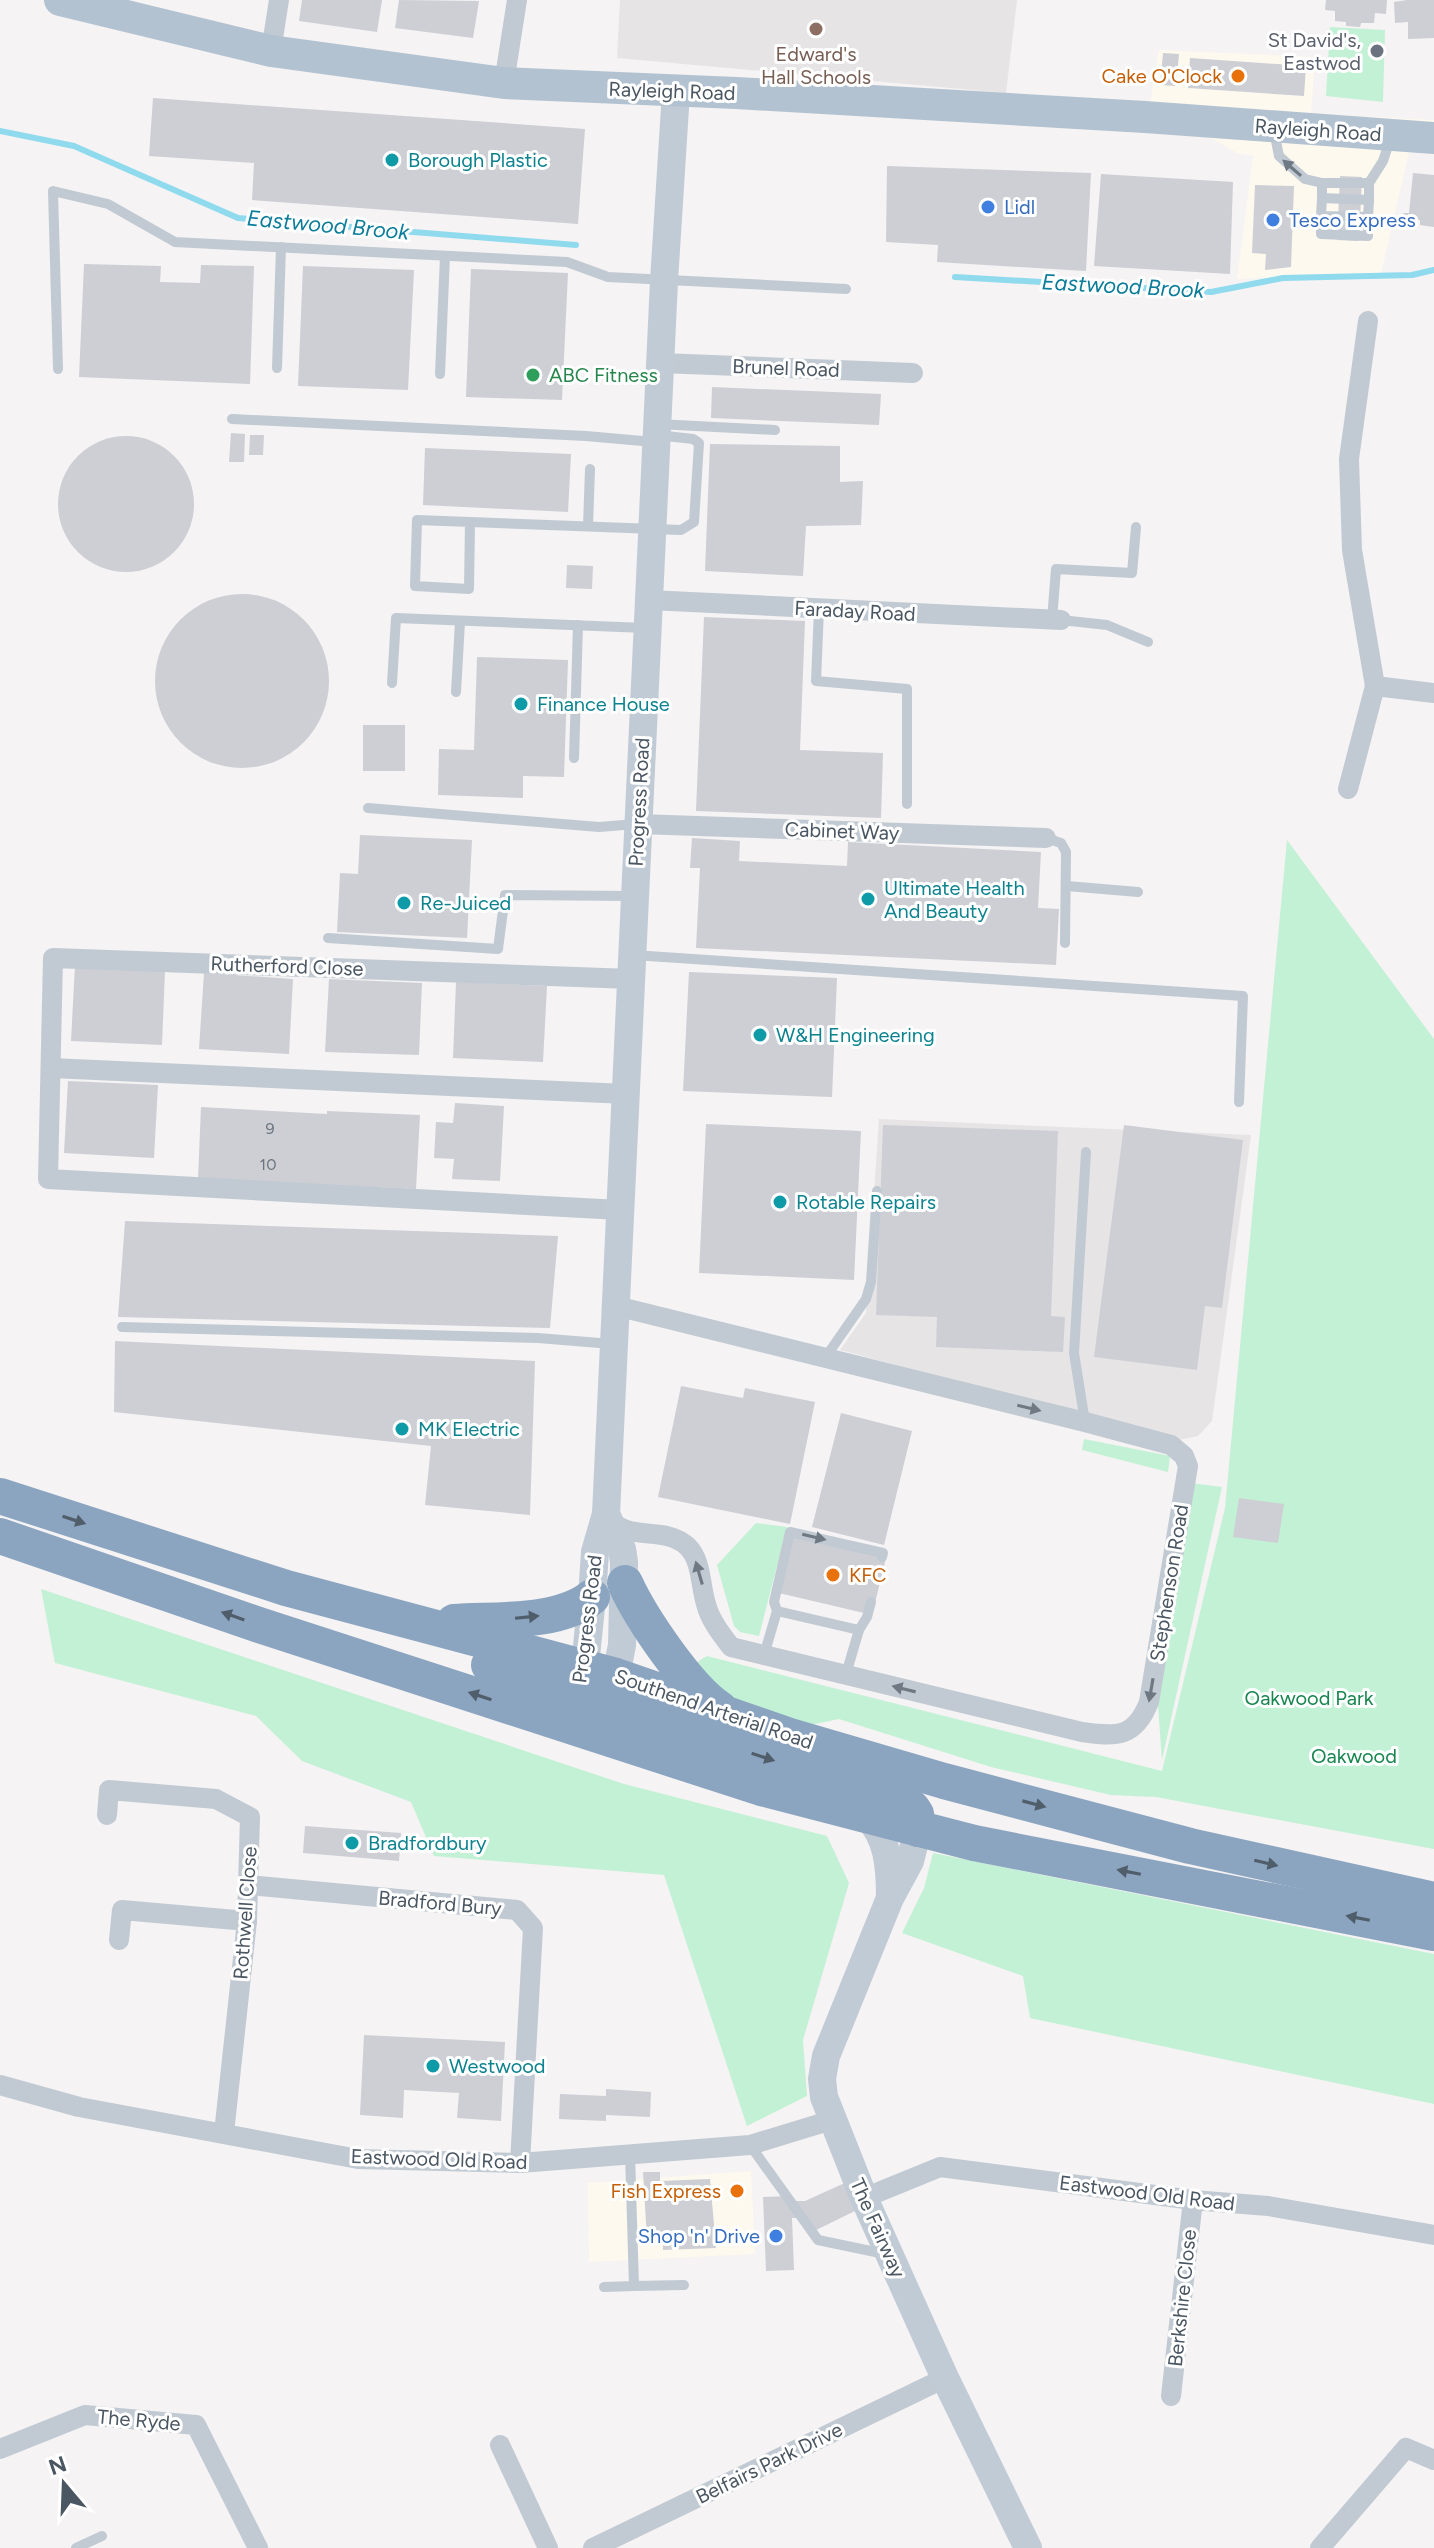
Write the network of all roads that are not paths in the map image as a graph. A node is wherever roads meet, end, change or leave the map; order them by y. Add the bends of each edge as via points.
1 (60, 0) edge
2 (279, 0) edge
3 (517, 0) edge
4 (271, 51) junction
5 (504, 83) junction
6 (676, 92) junction
7 (1273, 127) junction
8 (1392, 136) junction
9 (1434, 138) edge
10 (1322, 183) junction
11 (1369, 183) junction
12 (1322, 198) junction
13 (1369, 200) junction
14 (1321, 216) junction
15 (1368, 217) junction
16 (281, 247) junction
17 (445, 256) junction
18 (664, 281) junction
19 (846, 289) dead end
20 (1368, 321) dead end
21 (660, 363) junction
22 (277, 368) dead end
23 (58, 369) dead end
24 (913, 373) dead end
25 (440, 374) dead end
26 (232, 419) dead end
27 (775, 430) dead end
28 (656, 434) junction
29 (590, 469) dead end
30 (470, 522) junction
31 (588, 526) junction
32 (1136, 527) dead end
33 (652, 528) junction
34 (819, 609) junction
35 (648, 614) junction
36 (1056, 620) junction
37 (460, 622) junction
38 (578, 625) junction
39 (1148, 642) dead end
40 (392, 683) dead end
41 (1375, 686) junction
42 (456, 692) dead end
43 (1434, 693) edge
44 (574, 758) dead end
45 (1348, 789) dead end
46 (907, 804) dead end
47 (368, 808) dead end
48 (638, 824) junction
49 (1046, 838) joint
50 (1067, 886) junction
51 (1138, 892) dead end
52 (635, 896) junction
53 (328, 938) dead end
54 (1065, 943) dead end
55 (631, 967) junction
56 (51, 1068) junction
57 (626, 1094) junction
58 (1239, 1102) dead end
59 (1086, 1152) dead end
60 (877, 1191) dead end
61 (620, 1210) junction
62 (616, 1306) junction
63 (122, 1327) dead end
64 (614, 1344) junction
65 (825, 1358) junction
66 (1085, 1422) junction
67 (0, 1496) edge
68 (606, 1514) junction
69 (650, 1534) junction
70 (0, 1536) edge
71 (882, 1557) dead end
72 (614, 1581) junction
73 (286, 1588) junction
74 (871, 1602) dead end
75 (777, 1611) junction
76 (421, 1624) junction
77 (859, 1630) junction
78 (764, 1655) junction
79 (846, 1674) junction
80 (595, 1702) junction
81 (731, 1716) junction
82 (107, 1815) dead end
83 (866, 1815) junction
84 (918, 1829) junction
85 (249, 1885) junction
86 (890, 1898) junction
87 (1434, 1900) edge
88 (247, 1921) junction
89 (1434, 1933) edge
90 (119, 1940) dead end
91 (0, 2085) edge
92 (832, 2120) junction
93 (224, 2133) junction
94 (750, 2145) junction
95 (630, 2154) junction
96 (520, 2163) junction
97 (864, 2198) junction
98 (1193, 2200) junction
99 (1434, 2235) edge
100 (891, 2256) junction
101 (684, 2285) dead end
102 (634, 2286) junction
103 (604, 2287) dead end
104 (945, 2378) junction
105 (1171, 2396) dead end
106 (500, 2445) dead end
107 (0, 2449) edge
108 (1434, 2460) edge
109 (102, 2536) dead end
110 (76, 2548) edge
111 (258, 2548) edge
112 (548, 2548) edge
113 (593, 2548) edge
114 (1028, 2548) edge
115 (1320, 2548) edge

1 - 4 main road, Rayleigh Road
2 - 4 street
3 - 5 street
4 - 5 main road, Rayleigh Road
5 - 6 main road, Rayleigh Road
6 - 7 main road, Rayleigh Road
6 - 18 street, Progress Road
7 - 8 main road, Rayleigh Road
10 -> 7 lane via 1305,179 1279,156
8 - 9 main road, Rayleigh Road
8 - 11 lane
10 - 11 lane
10 - 12 lane
11 - 13 lane
12 - 13 lane
12 - 14 lane
13 - 15 lane
14 - 15 lane
14 - 15 lane via 1321,234 1368,236
16 - 17 lane
16 - 22 lane
16 - 23 lane via 175,242 108,204 53,191
17 - 18 lane via 567,262 600,276
17 - 25 lane
18 - 19 lane
18 - 21 street, Progress Road
20 - 41 street via 1349,459 1352,550
21 - 24 street, Brunel Road
21 - 28 street, Progress Road
26 - 28 lane via 586,436
27 - 28 lane
28 - 33 street, Progress Road
28 - 33 lane via 693,439 700,451 694,522 681,530
29 - 31 lane
30 - 30 lane via 417,520 415,586 469,589
30 - 31 lane
31 - 33 lane
32 - 36 lane via 1132,573 1056,569
33 - 35 street, Progress Road
34 - 35 street, Faraday Road
34 - 36 street, Faraday Road
34 - 46 lane via 816,681 907,689
35 - 38 lane
35 - 48 street, Progress Road
36 - 39 lane via 1107,625
37 - 38 lane
37 - 40 lane via 396,618
37 - 42 lane
38 - 44 lane
41 - 43 street
41 - 45 street
47 - 48 lane via 599,827
48 - 49 street, Cabinet Way
48 - 52 street, Progress Road
49 - 50 lane via 1061,843 1066,852
50 - 51 lane
50 - 54 lane
52 - 53 lane via 505,895 498,949
52 - 55 street, Progress Road
55 - 56 street, Rutherford Close via 53,958
55 - 57 street, Progress Road
55 - 58 lane via 1243,996
56 - 57 street
56 - 61 street, Rutherford Close via 48,1179
57 - 61 street, Progress Road
59 - 66 lane via 1074,1353
60 - 65 lane via 866,1299
61 - 62 street, Progress Road
62 - 64 street, Progress Road
62 - 65 street, Stephenson Road
63 - 64 lane
64 - 68 street, Progress Road
65 -> 66 street, Stephenson Road
66 -> 79 street, Stephenson Road via 1171,1445 1188,1466 1144,1717 1118,1735 1082,1732
67 -> 73 highway, Southend Arterial Road
68 - 69 street, Stephenson Road via 623,1530
68 - 72 street, Progress Road via 622,1549
68 - 72 street, Progress Road via 595,1552
69 - 72 street via 629,1543
78 -> 69 street, Stephenson Road via 731,1647 719,1632 689,1547
80 -> 70 highway, Southend Arterial Road via 259,1625
75 -> 71 lane via 774,1602 790,1532 883,1553
76 -> 72 highway via 559,1614 576,1609
72 - 80 street, Progress Road
72 - 81 highway via 698,1690
73 - 76 highway, Southend Arterial Road
73 - 80 highway via 311,1608
74 - 77 lane
75 - 77 lane
75 - 78 lane
76 - 80 highway, Southend Arterial Road
77 - 79 lane
78 - 79 street, Stephenson Road
80 - 81 highway, Southend Arterial Road
80 - 83 highway via 761,1788
80 -> 84 highway via 900,1798 916,1814
81 -> 87 highway, Southend Arterial Road via 944,1781 1190,1846
82 - 85 street, Rothwell Close via 109,1790 216,1799 250,1817
83 - 84 highway
83 - 86 street, The Fairway via 885,1845
84 - 86 street, The Fairway via 910,1861
89 -> 84 highway
85 - 88 street, Rothwell Close
85 - 96 street, Bradford Bury via 517,1910 533,1928
86 - 92 street, The Fairway via 826,2056 823,2088
88 - 90 street via 122,1910
88 - 93 street, Rothwell Close
91 - 93 street, Eastwood Old Road via 79,2107
92 - 94 street, Eastwood Old Road
92 - 97 street, The Fairway
93 - 96 street, Eastwood Old Road via 358,2159
94 - 95 street, Eastwood Old Road
94 - 100 lane via 818,2240
95 - 96 street, Eastwood Old Road
95 - 102 lane
97 - 98 street, Eastwood Old Road via 940,2167
97 - 100 street, The Fairway
98 - 99 street, Eastwood Old Road via 1268,2206
98 - 105 street, Berkshire Close
100 - 104 street, The Fairway
101 - 102 lane
102 - 103 lane
104 - 113 street, Belfairs Park Drive
104 - 114 street, The Fairway
106 - 112 street
107 - 111 street, The Ryde via 85,2415 196,2425
108 - 115 street via 1406,2448
109 - 110 lane

